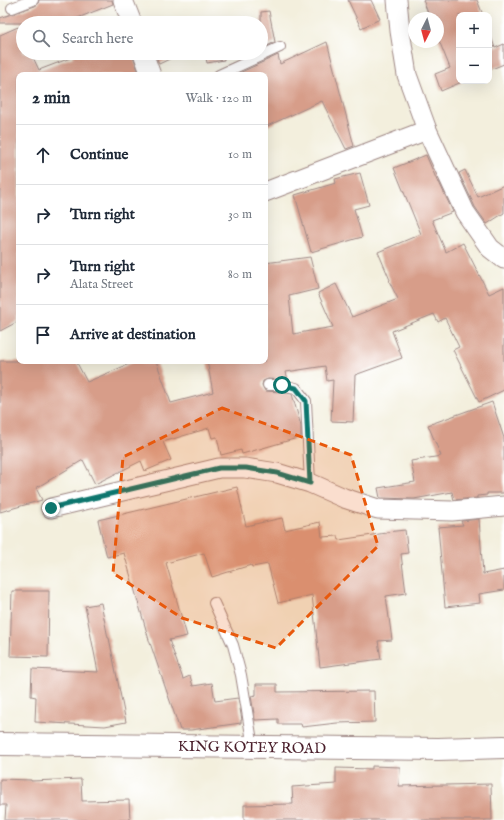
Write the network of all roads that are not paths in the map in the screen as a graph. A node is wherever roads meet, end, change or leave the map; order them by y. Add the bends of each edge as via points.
1 (33, 0) edge
2 (123, 0) edge
3 (397, 0) edge
4 (12, 8) dead end
5 (129, 16) edge
6 (280, 47) dead end
7 (268, 53) edge
8 (146, 60) edge
9 (252, 60) edge
10 (150, 72) edge
11 (226, 72) edge
12 (427, 130) junction
13 (268, 191) edge
14 (504, 259) edge
15 (268, 385) dead end
16 (310, 483) junction
17 (504, 506) edge
18 (51, 508) dead end
19 (214, 603) dead end
20 (0, 744) edge
21 (253, 747) junction
22 (504, 747) edge

1 - 4 lane
2 - 5 street
3 - 12 street via 407,75
6 - 7 lane
8 - 10 street
9 - 11 lane
12 - 13 street
12 - 14 street via 465,212 490,248
15 - 16 lane via 296,388 306,401
16 - 17 street via 378,509 452,511
16 - 18 street via 277,473 246,468 219,468
19 - 21 lane via 233,645 241,675
20 - 21 street, KING KOTEY ROAD
21 - 22 street, KING KOTEY ROAD

